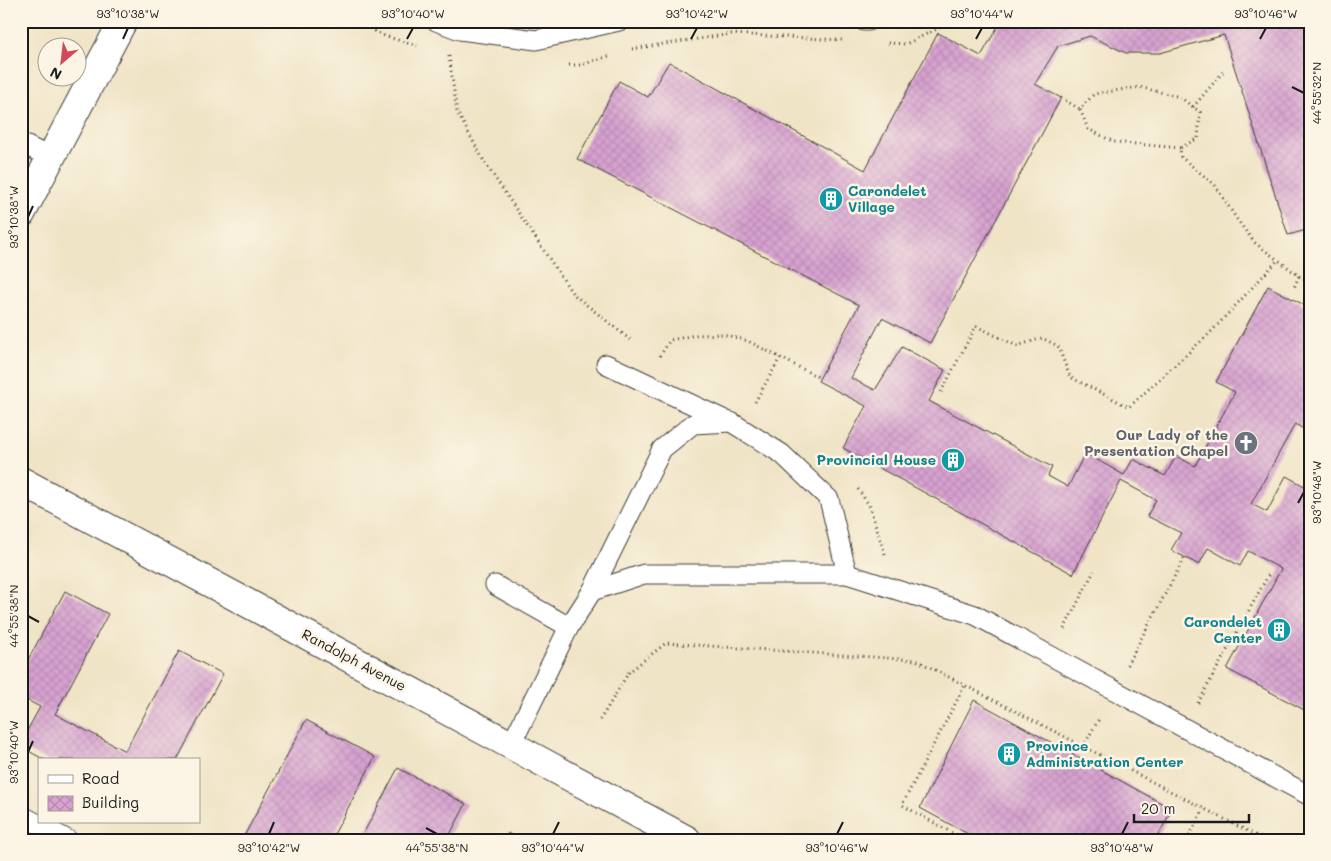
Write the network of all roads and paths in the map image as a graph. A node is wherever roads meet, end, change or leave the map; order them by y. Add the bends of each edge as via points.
1 (123, 21) edge
2 (357, 21) edge
3 (436, 21) edge
4 (619, 21) edge
5 (946, 21) edge
6 (848, 40) dead end
7 (886, 43) dead end
8 (420, 47) dead end
9 (623, 52) dead end
10 (615, 54) dead end
11 (457, 57) dead end
12 (563, 65) dead end
13 (1222, 72) dead end
14 (1060, 98) dead end
15 (1193, 107) junction
16 (1080, 109) junction
17 (21, 143) edge
18 (1180, 148) junction
19 (51, 158) junction
20 (21, 214) edge
21 (1278, 260) junction
22 (1300, 276) junction
23 (1310, 281) edge
24 (1293, 290) dead end
25 (639, 345) dead end
26 (653, 352) dead end
27 (660, 356) junction
28 (780, 358) junction
29 (668, 360) dead end
30 (606, 364) dead end
31 (820, 378) dead end
32 (941, 392) dead end
33 (752, 407) dead end
34 (731, 422) junction
35 (21, 481) edge
36 (853, 481) dead end
37 (886, 555) dead end
38 (1185, 557) dead end
39 (1094, 571) dead end
40 (1270, 572) dead end
41 (847, 574) junction
42 (495, 585) dead end
43 (592, 591) junction
44 (568, 627) junction
45 (1060, 636) dead end
46 (965, 685) junction
47 (1114, 690) junction
48 (1195, 708) dead end
49 (600, 720) dead end
50 (511, 745) junction
51 (1083, 747) junction
52 (1310, 796) edge
53 (1204, 809) junction
54 (21, 815) edge
55 (68, 840) edge
56 (687, 840) edge
57 (965, 840) edge
58 (1187, 840) edge
59 (1265, 840) edge

1 - 19 main road
2 - 8 path via 382,35
3 - 4 lane via 460,30 536,40
5 - 7 path via 943,26 906,44
6 - 9 path via 731,34
10 - 12 path via 581,65
11 - 25 path via 449,56 457,112 485,163 573,294
13 - 15 path
14 - 16 path
15 - 16 path via 1180,97 1139,87 1094,94
15 - 18 path via 1200,112 1198,138
16 - 18 path via 1088,130 1114,142
17 - 19 lane
18 - 21 path via 1181,157 1215,185 1254,242
19 - 20 main road
21 - 22 path
21 - 32 path via 1209,334 1129,407 1070,377 1058,346 1042,338 1017,346 976,326
22 - 23 path
22 - 24 path
26 - 27 path
27 - 28 path via 670,340 696,334 723,334 748,341
27 - 29 path
28 - 31 path
28 - 33 path
30 - 34 lane
34 - 41 lane via 782,454 830,500
34 - 43 lane via 693,424 662,449
35 - 50 main road, Randolph Avenue
36 - 37 path via 869,505
38 - 47 path
39 - 45 path
40 - 48 path
41 - 43 lane via 644,574
41 - 47 lane via 975,615
42 - 44 lane
43 - 44 lane
44 - 50 lane
46 - 49 path via 916,660 666,643 629,672
46 - 51 path
46 - 57 path via 902,805
47 - 51 path
47 - 52 lane
50 - 56 main road, Randolph Avenue
51 - 53 path
53 - 58 path
53 - 59 path
54 - 55 lane

